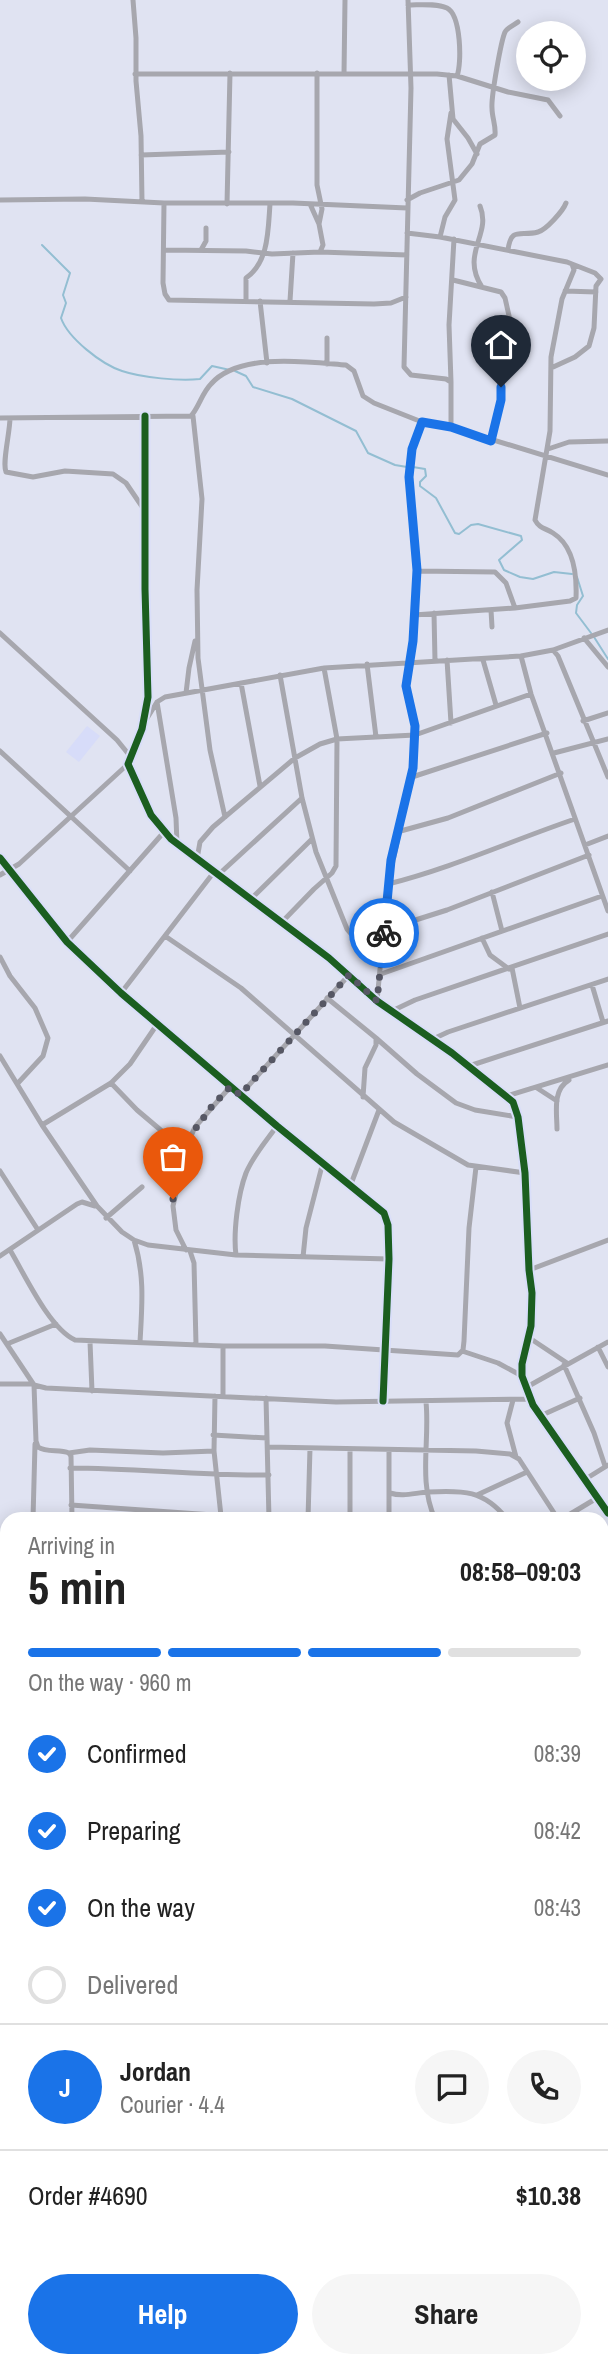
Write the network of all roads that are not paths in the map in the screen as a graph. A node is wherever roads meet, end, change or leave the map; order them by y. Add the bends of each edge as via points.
1 (133, 0) edge
2 (345, 0) edge
3 (408, 2) edge
4 (516, 24) edge
5 (230, 73) junction
6 (317, 73) junction
7 (135, 74) junction
8 (344, 74) junction
9 (411, 75) junction
10 (449, 75) junction
11 (457, 76) junction
12 (494, 87) junction
13 (451, 113) junction
14 (559, 116) dead end
15 (229, 152) junction
16 (477, 154) junction
17 (141, 155) junction
18 (453, 184) junction
19 (0, 200) edge
20 (407, 200) junction
21 (142, 202) junction
22 (566, 203) dead end
23 (164, 204) junction
24 (227, 204) junction
25 (270, 204) junction
26 (310, 204) junction
27 (321, 204) junction
28 (480, 206) dead end
29 (407, 208) junction
30 (319, 224) junction
31 (206, 228) dead end
32 (407, 233) junction
33 (440, 237) junction
34 (454, 239) junction
35 (476, 244) junction
36 (165, 250) junction
37 (201, 250) junction
38 (508, 250) junction
39 (320, 252) junction
40 (293, 253) junction
41 (264, 254) junction
42 (407, 255) junction
43 (572, 264) junction
44 (453, 280) junction
45 (482, 287) junction
46 (565, 291) junction
47 (596, 292) junction
48 (406, 297) junction
49 (246, 301) junction
50 (260, 301) junction
51 (289, 301) junction
52 (327, 338) dead end
53 (267, 363) junction
54 (327, 364) junction
55 (551, 368) junction
56 (451, 382) junction
57 (145, 416) junction
58 (192, 416) junction
59 (0, 418) edge
60 (10, 418) junction
61 (422, 422) junction
62 (451, 427) junction
63 (491, 441) junction
64 (608, 442) edge
65 (548, 449) junction
66 (546, 457) junction
67 (608, 475) edge
68 (145, 512) junction
69 (417, 570) junction
70 (515, 608) junction
71 (491, 610) junction
72 (434, 613) junction
73 (414, 615) junction
74 (492, 626) dead end
75 (608, 630) edge
76 (0, 633) edge
77 (196, 637) junction
78 (583, 638) junction
79 (553, 650) junction
80 (521, 656) junction
81 (447, 660) junction
82 (483, 660) junction
83 (435, 661) junction
84 (411, 662) junction
85 (367, 664) junction
86 (608, 667) edge
87 (324, 668) junction
88 (280, 675) junction
89 (241, 683) junction
90 (202, 690) junction
91 (186, 693) junction
92 (531, 694) junction
93 (157, 702) junction
94 (496, 705) junction
95 (608, 713) edge
96 (583, 720) junction
97 (451, 723) junction
98 (142, 729) junction
99 (547, 733) junction
100 (415, 735) junction
101 (376, 737) junction
102 (337, 739) junction
103 (608, 739) edge
104 (592, 743) junction
105 (0, 751) edge
106 (554, 753) junction
107 (130, 756) junction
108 (295, 758) junction
109 (128, 764) junction
110 (561, 773) junction
111 (412, 777) junction
112 (608, 777) edge
113 (260, 786) junction
114 (302, 798) junction
115 (72, 817) junction
116 (225, 817) junction
117 (575, 819) junction
118 (164, 832) junction
119 (397, 832) junction
120 (608, 836) edge
121 (311, 839) junction
122 (177, 844) junction
123 (585, 845) junction
124 (589, 856) junction
125 (0, 859) edge
126 (197, 859) junction
127 (9, 869) junction
128 (130, 870) junction
129 (216, 874) junction
130 (0, 875) edge
131 (326, 877) junction
132 (388, 884) junction
133 (492, 892) junction
134 (605, 899) edge
135 (250, 900) junction
136 (608, 911) edge
137 (281, 923) junction
138 (384, 930) junction
139 (502, 931) junction
140 (608, 934) edge
141 (165, 936) junction
142 (482, 938) junction
143 (67, 942) junction
144 (0, 957) edge
145 (383, 957) junction
146 (510, 969) junction
147 (381, 974) junction
148 (349, 975) junction
149 (608, 979) edge
150 (592, 985) junction
151 (121, 993) junction
152 (327, 998) junction
153 (377, 1001) junction
154 (520, 1008) junction
155 (394, 1010) junction
156 (606, 1021) edge
157 (158, 1023) junction
158 (295, 1037) junction
159 (376, 1038) junction
160 (433, 1039) junction
161 (0, 1056) edge
162 (608, 1065) edge
163 (469, 1066) junction
164 (578, 1075) junction
165 (18, 1083) junction
166 (111, 1083) junction
167 (230, 1087) junction
168 (537, 1088) junction
169 (240, 1095) junction
170 (507, 1096) junction
171 (363, 1097) junction
172 (557, 1101) junction
173 (379, 1110) junction
174 (519, 1117) junction
175 (42, 1125) junction
176 (277, 1126) junction
177 (557, 1129) dead end
178 (184, 1158) junction
179 (323, 1162) junction
180 (476, 1167) junction
181 (0, 1171) edge
182 (525, 1173) junction
183 (351, 1184) junction
184 (142, 1188) dead end
185 (97, 1206) junction
186 (106, 1218) junction
187 (38, 1230) junction
188 (134, 1240) junction
189 (608, 1240) edge
190 (10, 1250) junction
191 (188, 1250) junction
192 (236, 1255) junction
193 (0, 1256) edge
194 (303, 1257) junction
195 (389, 1259) junction
196 (529, 1270) junction
197 (56, 1324) junction
198 (0, 1334) edge
199 (528, 1337) junction
200 (90, 1342) junction
201 (140, 1342) junction
202 (608, 1342) edge
203 (7, 1344) junction
204 (196, 1344) junction
205 (223, 1346) junction
206 (597, 1347) junction
207 (385, 1349) junction
208 (462, 1351) junction
209 (566, 1364) junction
210 (608, 1367) edge
211 (522, 1376) junction
212 (0, 1384) edge
213 (33, 1385) junction
214 (525, 1388) junction
215 (92, 1391) junction
216 (215, 1396) junction
217 (223, 1396) junction
218 (266, 1398) junction
219 (579, 1398) junction
220 (530, 1399) junction
221 (513, 1400) junction
222 (383, 1401) junction
223 (426, 1402) junction
224 (540, 1416) junction
225 (214, 1435) junction
226 (267, 1438) junction
227 (36, 1441) junction
228 (268, 1447) junction
229 (310, 1448) junction
230 (350, 1449) junction
231 (214, 1451) junction
232 (389, 1451) junction
233 (425, 1451) junction
234 (69, 1452) junction
235 (516, 1457) junction
236 (606, 1466) edge
237 (71, 1468) junction
238 (527, 1472) junction
239 (217, 1475) junction
240 (269, 1475) junction
241 (583, 1480) junction
242 (427, 1492) junction
243 (390, 1493) junction
244 (477, 1495) junction
245 (597, 1498) junction
246 (71, 1505) junction
247 (33, 1512) edge
248 (72, 1512) edge
249 (157, 1512) edge
250 (218, 1512) edge
251 (269, 1512) edge
252 (308, 1512) edge
253 (351, 1512) edge
254 (389, 1512) edge
255 (432, 1512) edge
256 (500, 1512) edge
257 (555, 1512) edge
258 (572, 1512) edge
259 (607, 1512) edge

1 - 7 street
2 - 8 street
3 - 9 street
3 - 11 street via 445,7 454,15 459,36
4 - 12 street via 505,32
5 - 6 street
5 - 7 street
5 - 15 street
6 - 8 street
6 - 27 street
7 - 17 street
8 - 9 street
9 - 10 street
9 - 20 street
10 - 11 street
10 - 13 street
11 - 12 street
12 - 14 street via 549,100
12 - 16 street via 495,135 480,144
13 - 16 street
13 - 18 street via 447,137
15 - 17 street
15 - 24 street
16 - 18 street
17 - 21 street
18 - 20 street
18 - 33 street via 455,202
19 - 21 street
20 - 29 street
21 - 23 street
22 - 38 street via 542,230 513,236
23 - 24 street
23 - 36 street
24 - 25 street
25 - 26 street
25 - 41 street
26 - 27 street
26 - 30 street
27 - 29 street
27 - 30 street
28 - 35 street via 484,219
29 - 32 street
30 - 39 street
31 - 37 street
32 - 33 street
32 - 42 street
33 - 34 street
34 - 35 street
34 - 44 street
35 - 38 street
35 - 45 street via 474,268
36 - 37 street
36 - 49 street via 163,283 169,300
37 - 41 street
38 - 43 street
39 - 40 street
39 - 42 street
40 - 41 street
40 - 51 street
41 - 49 street via 256,271 246,278
42 - 48 street
43 - 46 street via 574,271
43 - 47 street via 595,272 600,278
44 - 45 street
44 - 56 street
45 - 63 street via 505,296 514,338
46 - 47 street
46 - 55 street
47 - 55 street via 589,346
48 - 51 street via 374,304
48 - 56 street via 405,368 410,374
49 - 50 street
50 - 51 street
50 - 53 street
52 - 54 street
53 - 54 street
53 - 58 street via 247,364 216,379
54 - 61 street via 351,367 364,398
55 - 65 street
56 - 62 street
57 - 58 street
57 - 60 street
57 - 68 street
58 - 77 street via 202,499
59 - 60 street
60 - 68 street via 6,472 33,477 65,471 113,474 126,483
61 - 62 street
61 - 69 street via 409,467
62 - 63 street
63 - 66 street
64 - 65 street via 569,442
65 - 66 street
66 - 67 street
66 - 70 street via 536,521 571,552 576,596 570,601
68 - 98 street via 148,697
69 - 70 street via 495,572 506,583
69 - 73 street
70 - 71 street
71 - 72 street
71 - 74 street
72 - 73 street
72 - 83 street
73 - 84 street
75 - 78 street
76 - 107 street
77 - 90 street
77 - 91 street
78 - 79 street
78 - 86 street
79 - 80 street
79 - 96 street
80 - 82 street
80 - 92 street
81 - 82 street
81 - 83 street
81 - 97 street
82 - 94 street
83 - 84 street
84 - 85 street
84 - 100 street via 406,686
85 - 87 street
85 - 101 street
87 - 88 street
87 - 102 street
88 - 89 street
88 - 108 street
89 - 90 street
89 - 113 street
90 - 91 street
90 - 116 street
91 - 93 street
92 - 94 street
92 - 99 street
93 - 98 street
93 - 122 street
94 - 97 street
95 - 96 street
96 - 104 street
97 - 100 street
98 - 107 street
99 - 106 street
99 - 111 street
100 - 101 street
100 - 111 street
101 - 102 street
102 - 108 street
102 - 131 street via 335,866
103 - 104 street
104 - 106 street
104 - 112 street
105 - 115 street
106 - 110 street
107 - 109 street
108 - 113 street
108 - 114 street
109 - 115 street
109 - 118 street
110 - 117 street
110 - 119 street via 455,816
111 - 119 street
113 - 116 street
114 - 121 street
114 - 129 street
115 - 127 street
115 - 128 street
116 - 126 street via 202,838
117 - 123 street
117 - 132 street
118 - 122 street
118 - 128 street
119 - 132 street
120 - 123 street
121 - 131 street
121 - 135 street
122 - 126 street
123 - 124 street
124 - 133 street
124 - 134 street
125 - 127 street
126 - 129 street
127 - 130 street
127 - 143 street
128 - 143 street
129 - 135 street
129 - 141 street
131 - 137 street
131 - 145 street via 350,933 359,944
132 - 138 street
133 - 138 street
133 - 139 street
134 - 136 street
134 - 139 street
135 - 137 street
137 - 148 street
138 - 145 street
139 - 142 street
140 - 146 street
141 - 151 street
141 - 158 street via 241,988
142 - 146 street via 489,955
142 - 147 street
143 - 151 street
144 - 165 street via 35,1008 48,1038 43,1056
145 - 147 street
146 - 154 street
146 - 155 street
147 - 153 street
148 - 152 street
148 - 153 street
149 - 150 street
150 - 154 street
150 - 156 street
151 - 157 street
152 - 158 street
152 - 159 street
153 - 155 street
154 - 160 street
155 - 160 street
156 - 163 street
157 - 166 street
157 - 167 street
158 - 169 street
158 - 171 street
159 - 171 street via 365,1068
159 - 174 street via 463,1107
160 - 163 street
161 - 165 street
162 - 164 street
163 - 170 street
164 - 168 street
164 - 172 street via 562,1084
165 - 175 street
166 - 175 street
166 - 178 street via 176,1143
167 - 169 street
167 - 178 street via 195,1127
168 - 170 street
168 - 172 street
169 - 176 street
170 - 174 street
171 - 173 street
172 - 177 street
173 - 180 street via 419,1138
173 - 183 street
174 - 182 street
175 - 185 street
176 - 179 street
176 - 192 street via 245,1175
178 - 191 street via 173,1216
179 - 183 street
179 - 194 street
180 - 182 street
180 - 208 street
181 - 187 street
182 - 196 street
183 - 195 street via 384,1213
184 - 186 street
185 - 186 street
185 - 187 street via 77,1204
186 - 188 street
187 - 190 street
188 - 191 street
188 - 201 street via 143,1283
189 - 196 street
190 - 193 street
190 - 197 street
191 - 192 street
191 - 204 street via 194,1263
192 - 194 street
194 - 195 street
195 - 207 street
196 - 199 street via 533,1312
197 - 200 street via 67,1336
197 - 203 street
198 - 203 street
199 - 209 street
199 - 211 street
200 - 201 street
200 - 215 street
201 - 204 street
202 - 206 street
203 - 213 street
204 - 205 street
205 - 207 street
205 - 217 street
206 - 209 street
206 - 210 street
207 - 208 street via 458,1355
207 - 222 street
208 - 211 street
209 - 214 street
209 - 219 street
211 - 214 street
212 - 213 street
213 - 215 street
213 - 227 street
214 - 220 street
215 - 216 street
216 - 217 street
216 - 225 street
217 - 218 street
218 - 222 street
218 - 226 street
219 - 224 street
219 - 236 street
220 - 221 street
220 - 224 street
221 - 223 street
221 - 235 street via 507,1423
222 - 223 street
223 - 233 street
224 - 241 street
225 - 226 street
225 - 231 street
226 - 228 street
227 - 234 street via 41,1450
227 - 247 street
228 - 229 street
228 - 240 street
229 - 230 street
229 - 252 street
230 - 232 street
230 - 253 street
231 - 234 street
231 - 239 street
232 - 233 street
232 - 243 street
233 - 235 street
233 - 242 street
234 - 237 street
235 - 238 street
236 - 241 street
237 - 239 street
237 - 246 street
238 - 244 street
238 - 257 street
239 - 240 street
239 - 250 street
240 - 251 street
241 - 245 street
242 - 243 street
242 - 244 street
242 - 255 street
243 - 254 street
244 - 256 street
245 - 258 street
245 - 259 street
246 - 248 street
246 - 249 street

